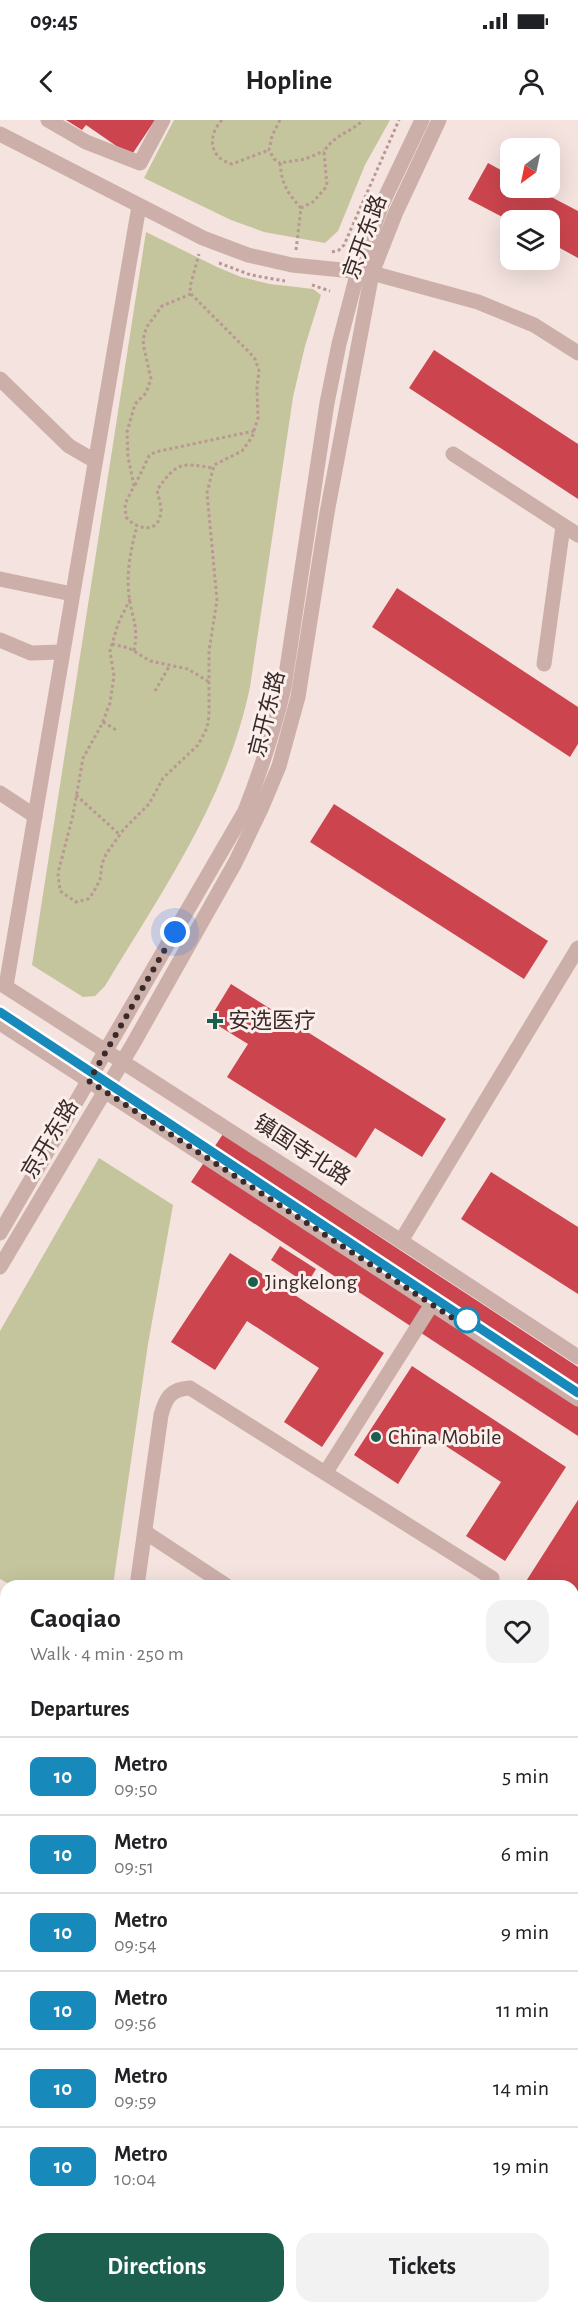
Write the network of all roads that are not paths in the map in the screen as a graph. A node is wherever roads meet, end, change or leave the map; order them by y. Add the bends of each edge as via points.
1 (48, 120) edge
2 (163, 120) edge
3 (422, 120) edge
4 (439, 120) edge
5 (0, 134) edge
6 (139, 206) junction
7 (365, 272) junction
8 (578, 353) edge
9 (0, 379) edge
10 (453, 454) dead end
11 (95, 461) junction
12 (563, 526) junction
13 (578, 536) edge
14 (0, 579) edge
15 (72, 594) junction
16 (0, 640) edge
17 (62, 652) junction
18 (544, 664) dead end
19 (0, 793) edge
20 (35, 816) junction
21 (578, 948) edge
22 (3, 985) edge
23 (0, 1023) edge
24 (105, 1052) junction
25 (122, 1063) junction
26 (89, 1081) junction
27 (105, 1091) junction
28 (0, 1233) edge
29 (401, 1241) junction
30 (0, 1267) edge
31 (432, 1304) junction
32 (578, 1357) edge
33 (578, 1399) edge
34 (326, 1472) junction
35 (145, 1532) junction
36 (138, 1580) edge
37 (219, 1580) edge
38 (491, 1580) edge

1 - 2 street via 86,142 140,163
3 - 7 street, 京开东路 via 383,202
4 - 7 street, 京开东路
5 - 6 street
6 - 7 street via 248,255 292,265
6 - 11 street
7 - 8 street via 478,302 534,325
7 - 24 street, 京开东路 via 327,403 274,733 245,811
7 - 25 street, 京开东路 via 298,697 286,743 235,863
9 - 11 street via 69,446
10 - 12 street
11 - 15 street
12 - 13 street
12 - 18 street
14 - 15 street
15 - 17 street
16 - 17 street via 31,653
17 - 20 street
19 - 20 street
20 - 22 street
21 - 29 street
22 - 24 street, 镇国寺北路
23 - 26 street
24 - 25 street, 镇国寺北路
24 - 26 street, 京开东路
25 - 27 street, 京开东路
25 - 29 street, 镇国寺北路
26 - 27 street
26 - 28 street, 京开东路
27 - 30 street, 京开东路
27 - 31 street
29 - 32 street, 镇国寺北路
31 - 33 street
31 - 34 street
34 - 35 street via 190,1388 172,1391 165,1399 161,1415
34 - 38 street
35 - 36 street
35 - 37 street

